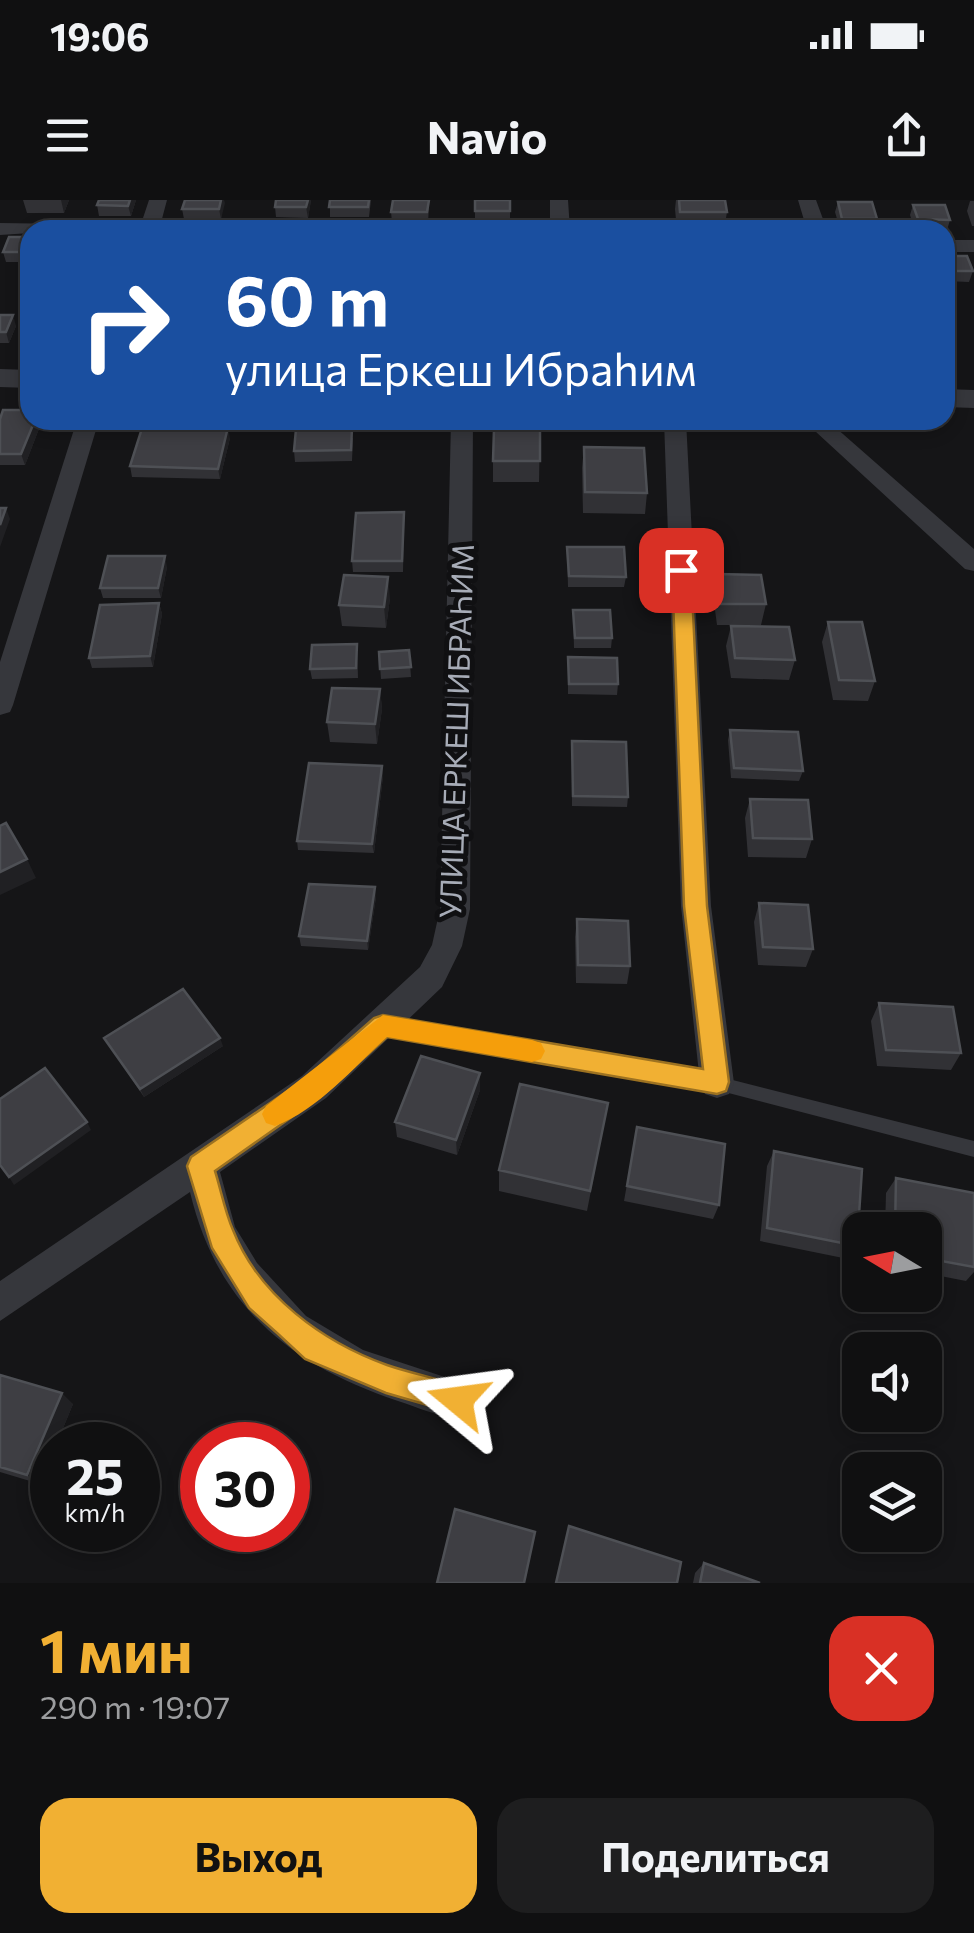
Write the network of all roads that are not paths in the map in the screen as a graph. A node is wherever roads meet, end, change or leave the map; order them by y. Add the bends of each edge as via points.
1 (85, 430) edge
2 (462, 430) edge
3 (675, 430) edge
4 (825, 430) edge
5 (974, 563) edge
6 (0, 705) edge
7 (383, 1026) junction
8 (717, 1082) junction
9 (974, 1149) edge
10 (200, 1166) junction
11 (0, 1303) edge
12 (458, 1400) dead end

1 - 6 street
2 - 7 street, УЛИЦА ЕРКЕШ ИБРАҺИМ via 456,910 431,977
3 - 8 street via 696,906
4 - 5 street
7 - 8 lane
7 - 10 street, УЛИЦА ЕРКЕШ ИБРАҺИМ via 314,1087
8 - 9 lane
10 - 11 street, УЛИЦА ЕРКЕШ ИБРАҺИМ
10 - 12 street via 222,1239 259,1298 287,1324 316,1349

